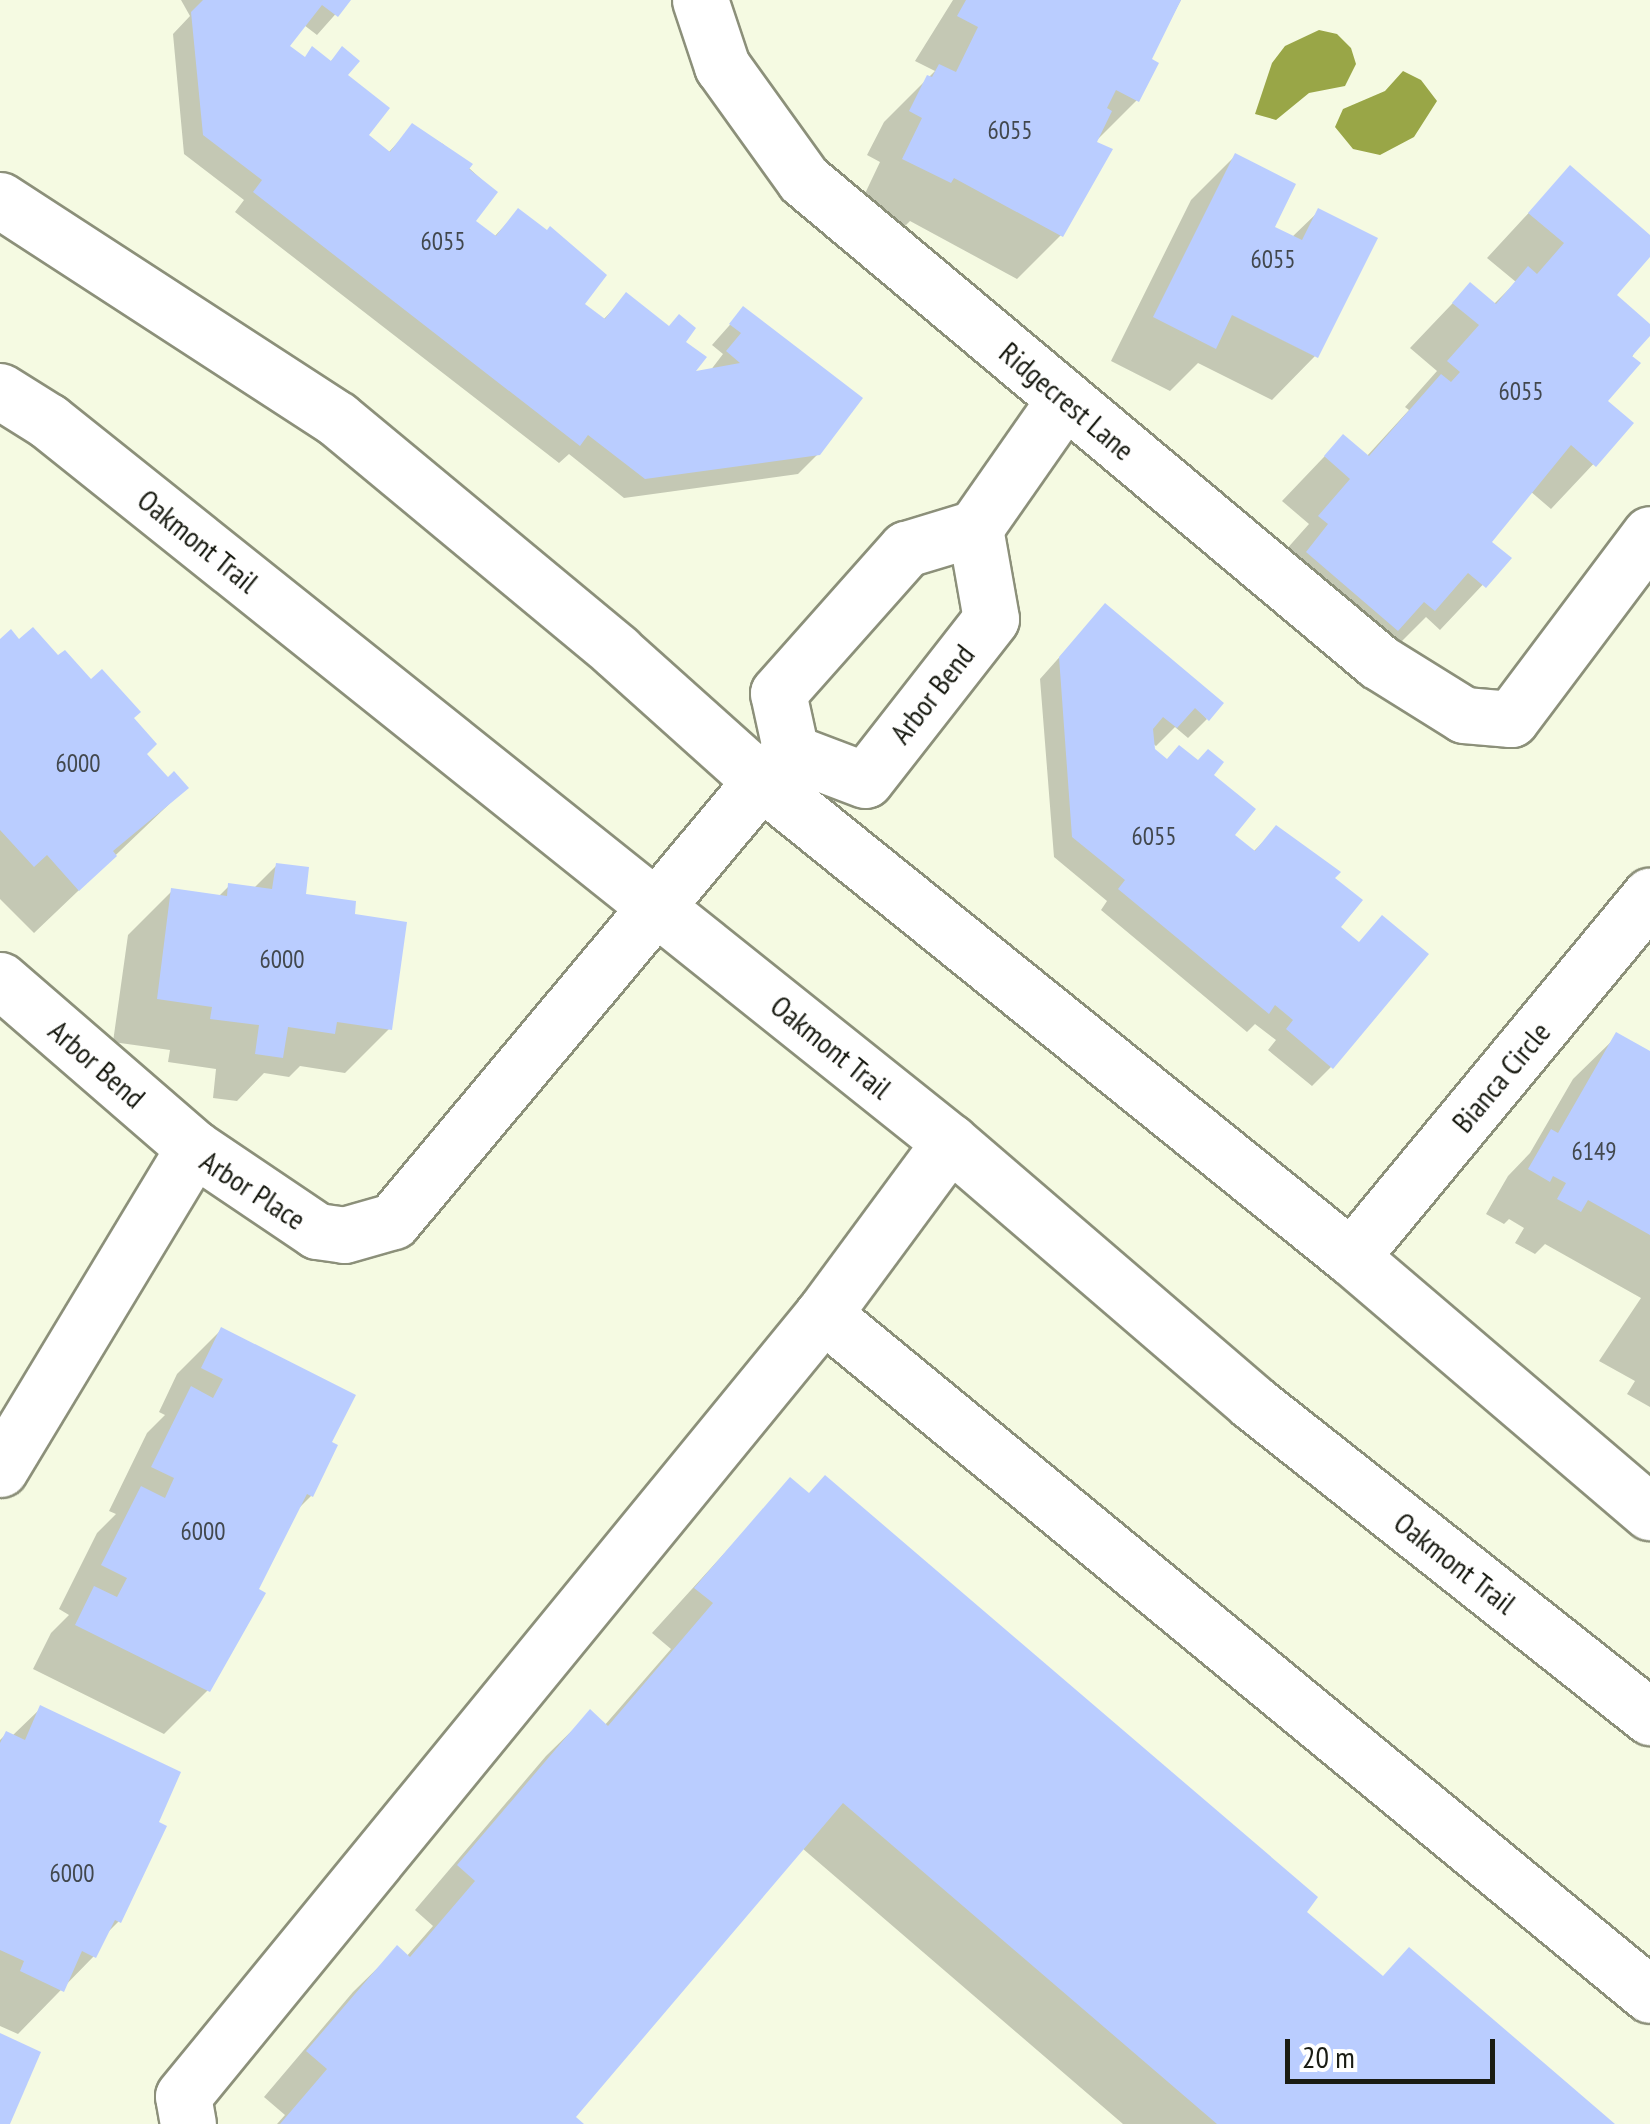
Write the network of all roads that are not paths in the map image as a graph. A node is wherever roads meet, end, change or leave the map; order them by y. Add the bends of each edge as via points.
1 (700, 0) edge
2 (0, 200) edge
3 (0, 391) edge
4 (1065, 399) junction
5 (975, 528) junction
6 (1650, 534) edge
7 (776, 766) junction
8 (1650, 896) edge
9 (655, 907) junction
10 (0, 980) edge
11 (950, 1142) junction
12 (194, 1148) junction
13 (1351, 1258) junction
14 (823, 1314) junction
15 (0, 1469) edge
16 (1650, 1512) edge
17 (1650, 1716) edge
18 (1650, 1995) edge
19 (188, 2124) edge

1 - 4 street, Ridgecrest Lane via 722,66 804,180
2 - 7 street via 336,419 616,651
3 - 9 street, Oakmont Trail via 48,421
4 - 5 street
4 - 6 street, Ridgecrest Lane via 1379,662 1464,715 1511,719
5 - 7 street via 906,549 778,692
5 - 7 street, Arbor Bend via 990,618 865,780
7 - 9 street, Arbor Place
7 - 13 street
8 - 13 street, Bianca Circle
9 - 11 street, Oakmont Trail
9 - 12 street, Arbor Place via 393,1220 344,1235 317,1232
10 - 12 street, Arbor Bend
11 - 14 street
11 - 17 street, Oakmont Trail via 1252,1402
12 - 15 street, Arbor Place
13 - 16 street
14 - 18 street
14 - 19 street via 183,2096

